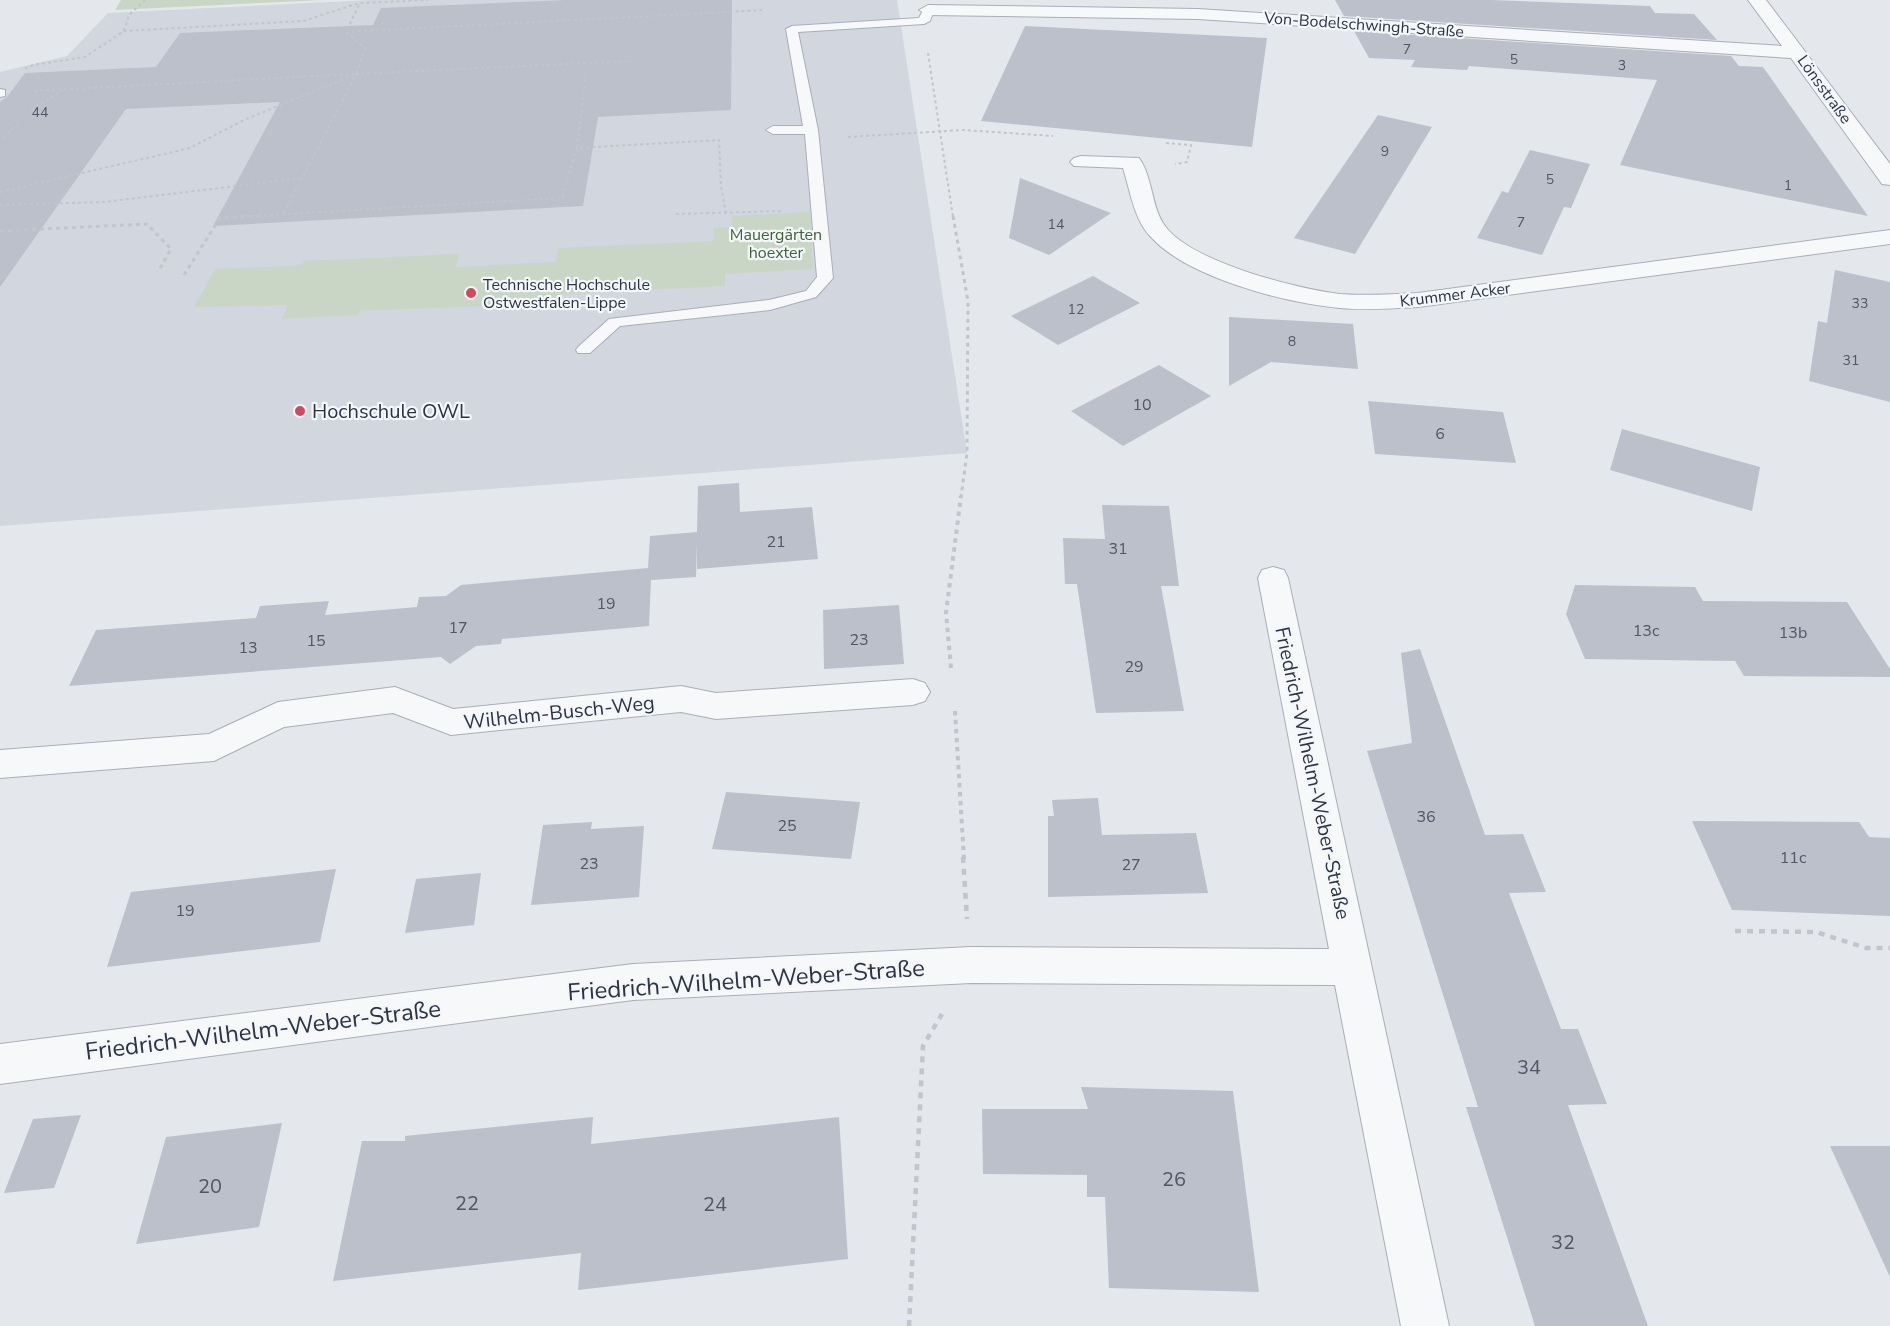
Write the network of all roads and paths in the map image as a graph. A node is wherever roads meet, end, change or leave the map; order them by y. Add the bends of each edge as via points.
1 (145, 0) edge
2 (428, 0) edge
3 (1757, 0) edge
4 (360, 3) junction
5 (928, 9) joint
6 (766, 10) dead end
7 (124, 31) junction
8 (346, 32) junction
9 (1799, 53) junction
10 (629, 61) dead end
11 (586, 72) dead end
12 (356, 74) junction
13 (0, 93) edge
14 (773, 130) dead end
15 (938, 132) dead end
16 (812, 134) junction
17 (577, 148) junction
18 (1081, 162) dead end
19 (303, 178) junction
20 (1890, 179) edge
21 (0, 192) edge
22 (0, 205) edge
23 (820, 210) junction
24 (284, 214) junction
25 (676, 214) dead end
26 (726, 214) junction
27 (0, 231) edge
28 (1890, 237) edge
29 (158, 272) dead end
30 (184, 275) dead end
31 (584, 350) dead end
32 (1273, 578) dead end
33 (913, 692) dead end
34 (0, 764) edge
35 (1735, 931) dead end
36 (1890, 948) edge
37 (1353, 968) junction
38 (0, 1064) edge
39 (1425, 1326) edge

1 - 7 path via 129,15
2 - 4 path
3 - 9 street, Lönsstraße
4 - 7 path via 303,21
4 - 8 path
5 - 9 street, Von-Bodelschwingh-Straße via 1198,14
5 - 16 lane via 924,21 792,29
6 - 8 path
7 - 13 path via 85,57 33,65 17,74
8 - 12 path via 364,48
9 - 20 street, Lönsstraße
10 - 12 path
11 - 17 path
12 - 13 path
12 - 19 path
12 - 21 path via 244,120 190,148
14 - 16 lane
15 - 16 path
16 - 23 lane
17 - 24 path via 562,198
17 - 26 path via 719,140
18 - 28 street, Krummer Acker via 1132,162 1157,231 1186,253 1228,274 1336,301 1418,300
19 - 22 path via 104,202
19 - 24 path
23 - 26 path
23 - 31 lane via 825,278 810,294 770,305 615,322
24 - 30 path via 220,218
25 - 26 path
27 - 29 path via 147,224 171,249
32 - 37 street, Friedrich-Wilhelm-Weber-Straße
33 - 34 street, Wilhelm-Busch-Weg via 716,706 681,699 451,722 395,700 278,716 214,747
35 - 36 path via 1816,932 1866,948
37 - 38 street, Friedrich-Wilhelm-Weber-Straße via 971,965 633,982
37 - 39 street, Friedrich-Wilhelm-Weber-Straße

